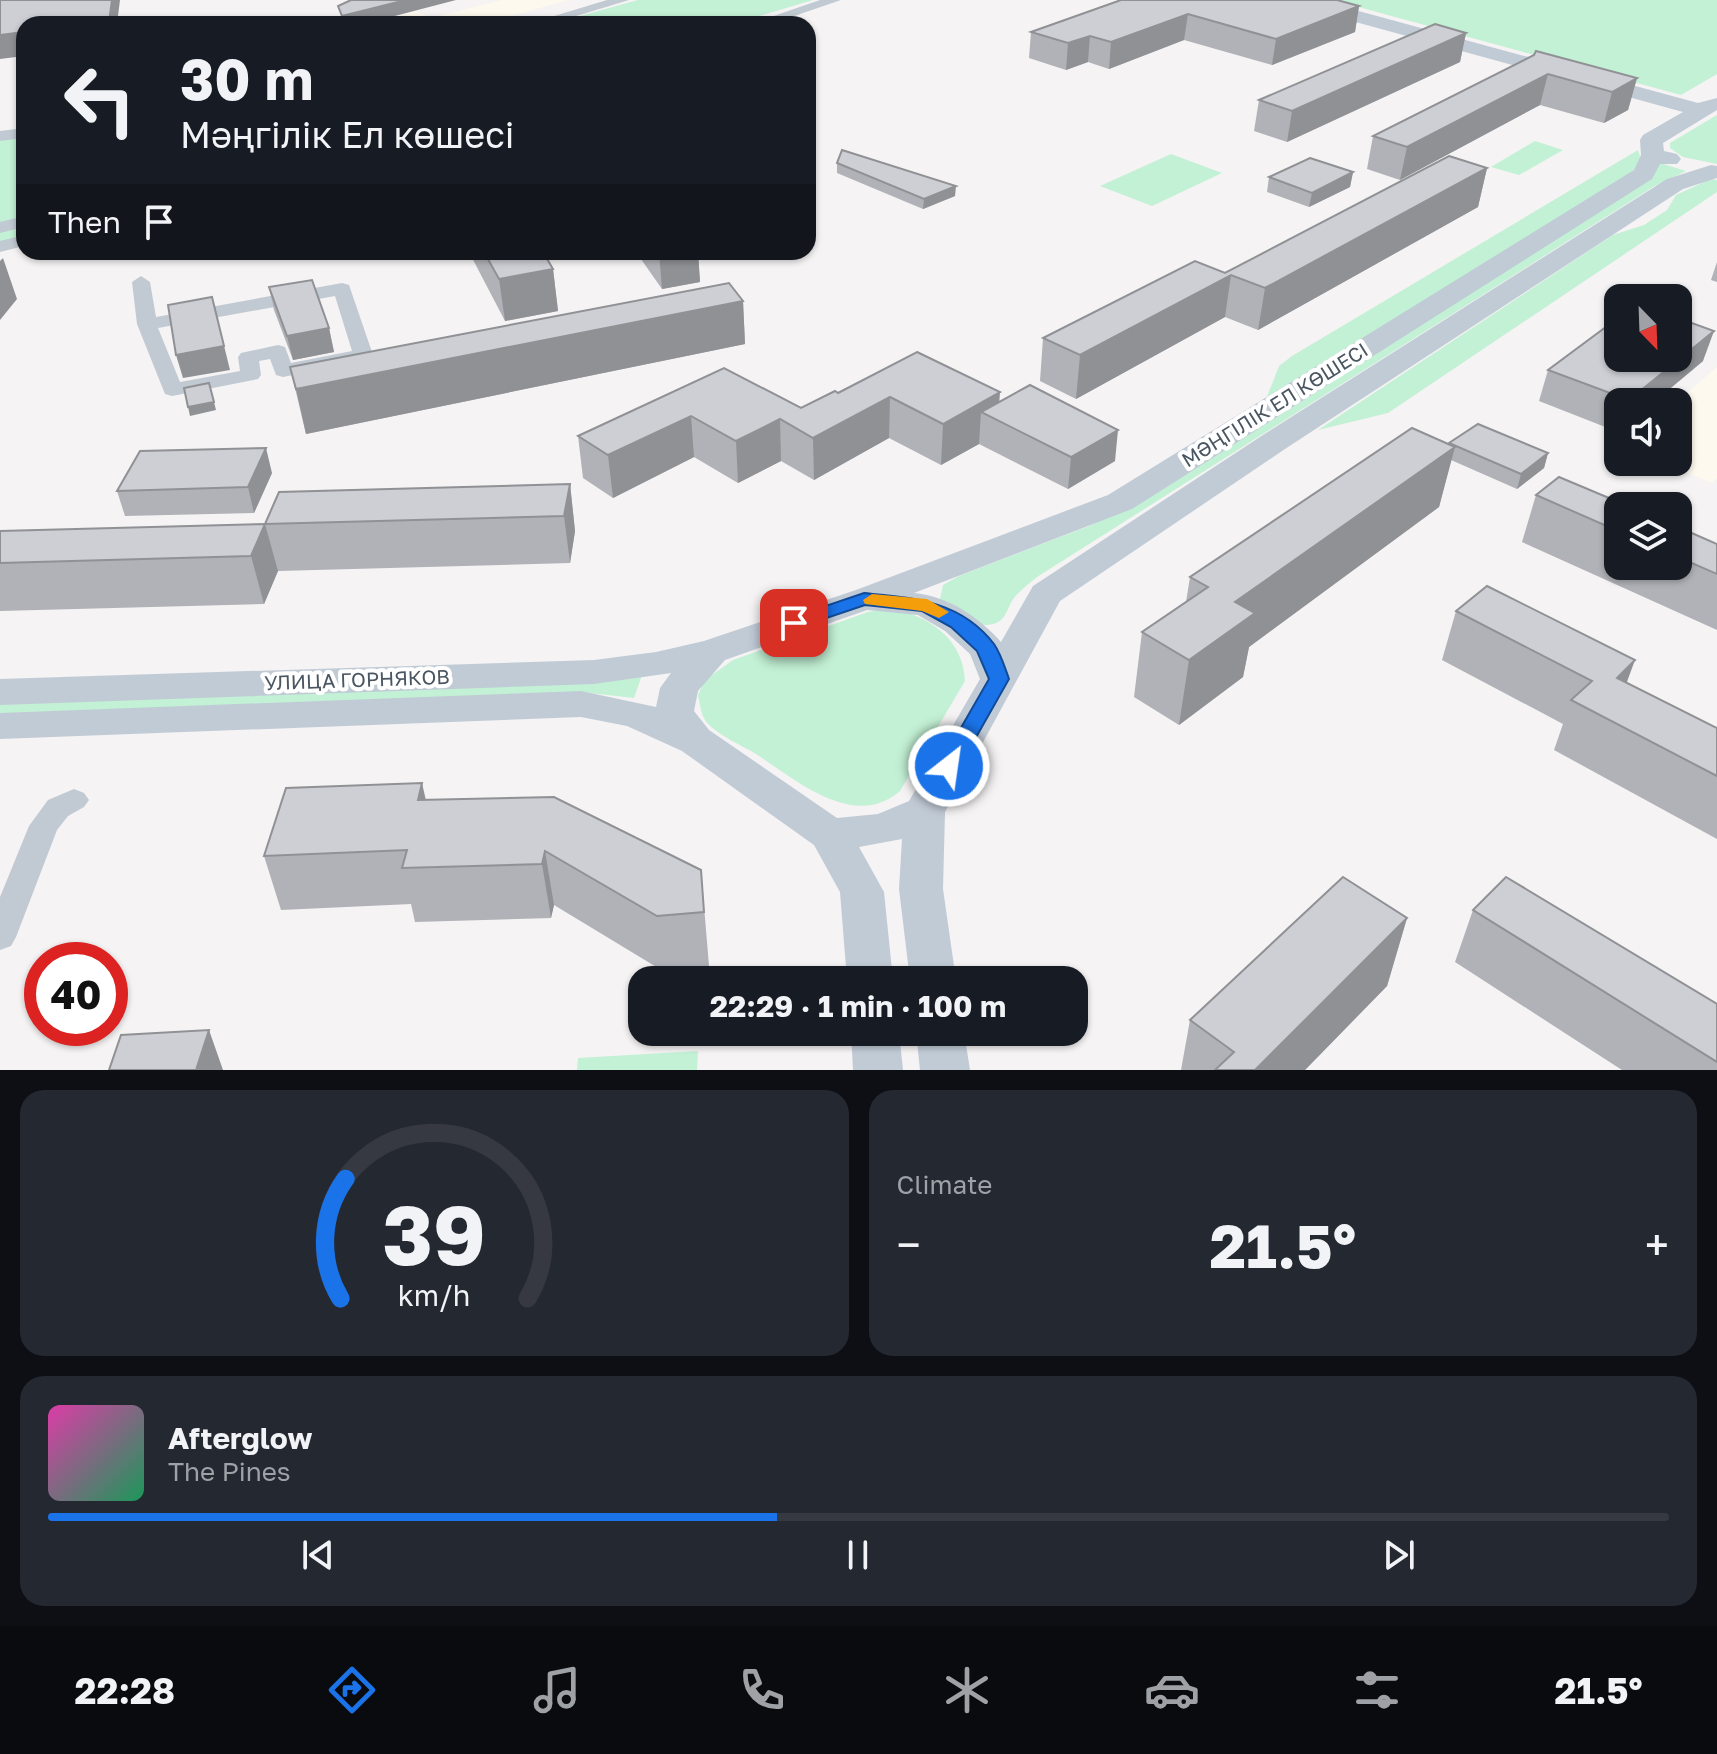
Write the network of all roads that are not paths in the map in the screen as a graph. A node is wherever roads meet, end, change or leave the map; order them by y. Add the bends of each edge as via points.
1 (622, 0) edge
2 (834, 0) edge
3 (1297, 0) edge
4 (564, 16) edge
5 (783, 16) edge
6 (1709, 105) edge
7 (1653, 155) junction
8 (1714, 172) edge
9 (141, 282) dead end
10 (147, 324) junction
11 (864, 599) junction
12 (712, 651) junction
13 (999, 679) junction
14 (0, 692) edge
15 (0, 726) edge
16 (695, 740) junction
17 (74, 800) dead end
18 (924, 812) junction
19 (830, 834) junction
20 (0, 937) edge
21 (869, 966) edge
22 (931, 966) edge
23 (876, 1046) edge
24 (942, 1046) edge
25 (878, 1070) edge
26 (945, 1070) edge

1 - 4 street
2 - 5 street
3 - 6 street
6 - 7 street, МӘҢГІЛІК ЕЛ КӨШЕСІ via 1651,140
7 - 8 street, МӘҢГІЛІК ЕЛ КӨШЕСІ
7 - 11 street, МӘҢГІЛІК ЕЛ КӨШЕСІ via 1644,174 1120,502
8 - 13 street, МӘҢГІЛІК ЕЛ КӨШЕСІ via 1675,184 1651,199 1046,594
9 - 10 street
10 - 10 street via 342,289 363,355 283,371 278,351 248,357 251,375 172,390
11 - 12 street, МӘҢГІЛІК ЕЛ КӨШЕСІ
11 - 13 street, МӘҢГІЛІК ЕЛ КӨШЕСІ via 927,605 958,623 986,648
12 - 14 street, УЛИЦА ГОРНЯКОВ via 594,672
12 - 16 street, МӘҢГІЛІК ЕЛ КӨШЕСІ via 679,688 676,701 674,713
13 - 18 street, МӘҢГІЛІК ЕЛ КӨШЕСІ
15 - 16 street, УЛИЦА ГОРНЯКОВ via 581,704 636,714
16 - 19 street, МӘҢГІЛІК ЕЛ КӨШЕСІ
17 - 20 street via 58,808 44,826
18 - 19 street via 883,829
18 - 22 street via 921,889
19 - 21 street via 862,892
23 - 25 street
24 - 26 street

